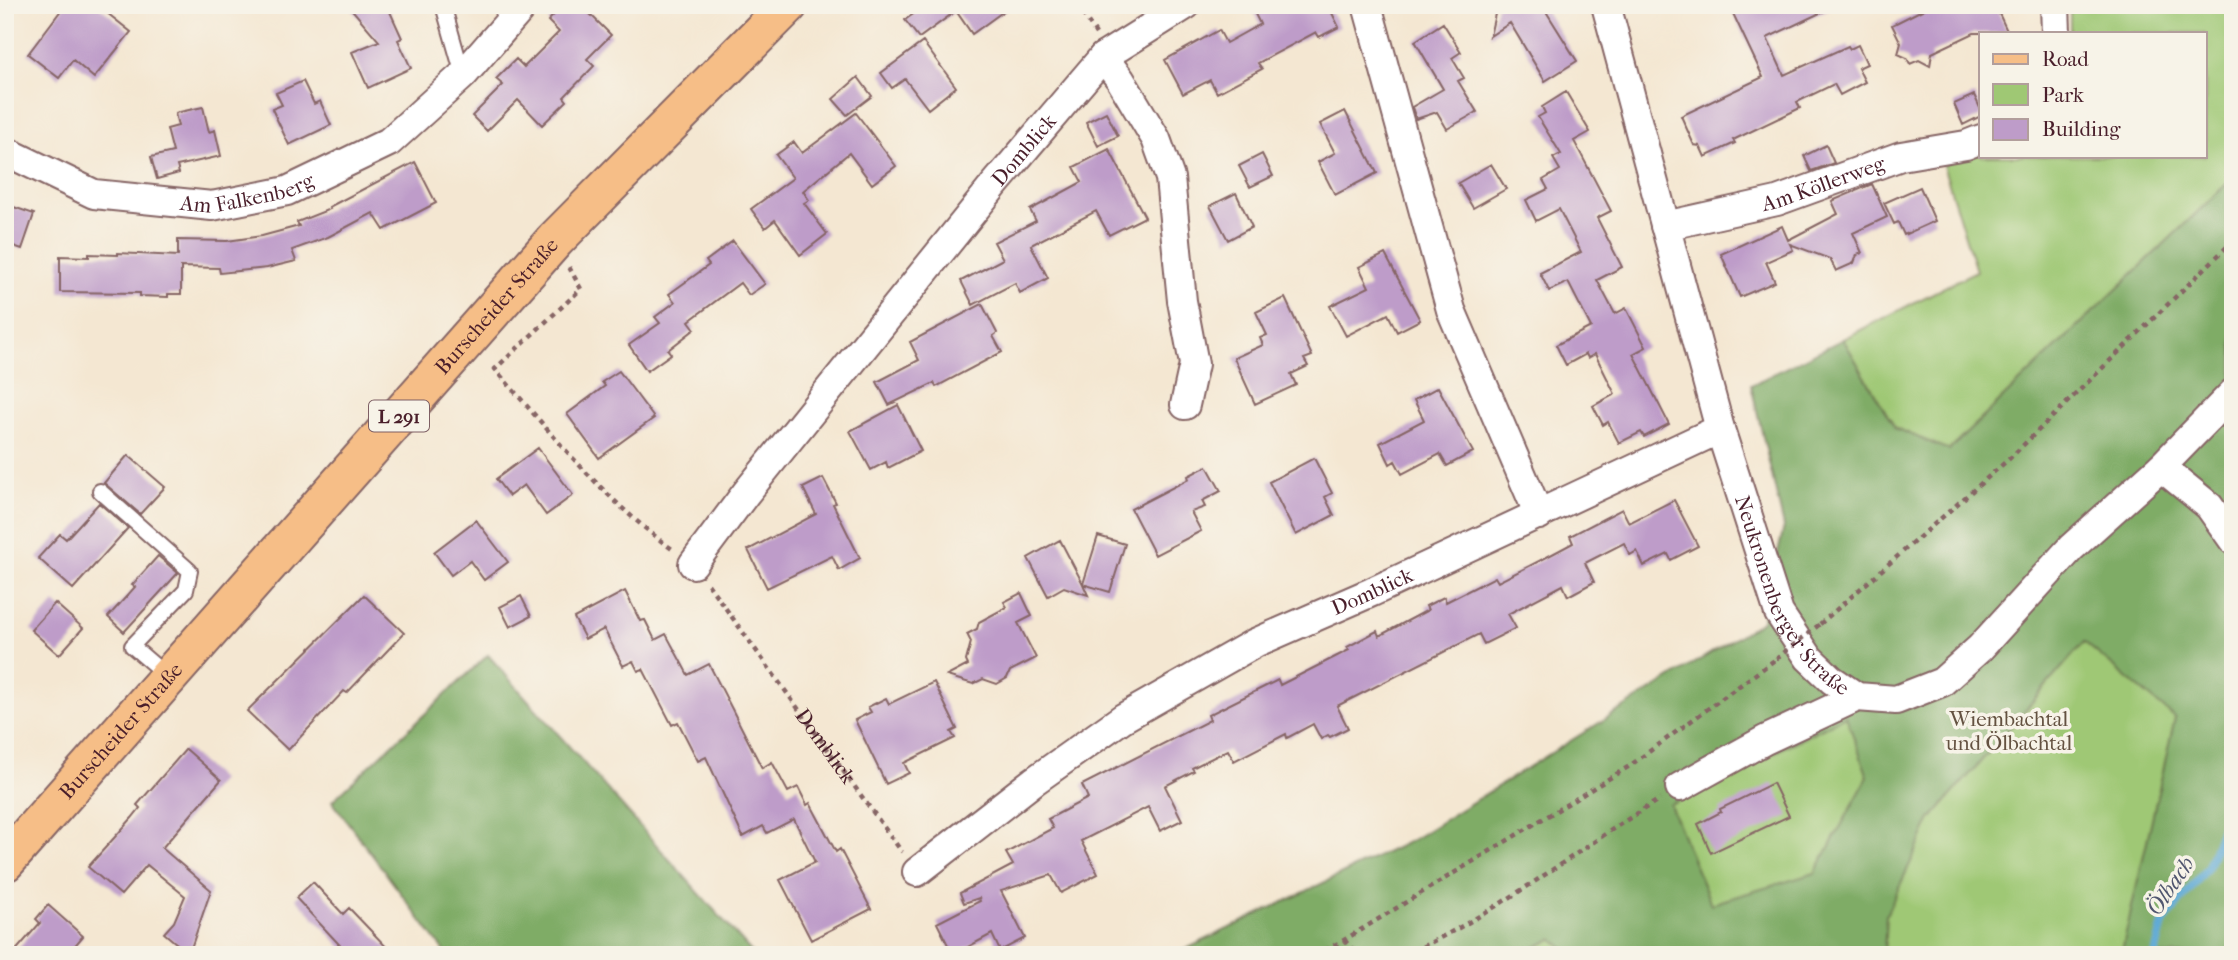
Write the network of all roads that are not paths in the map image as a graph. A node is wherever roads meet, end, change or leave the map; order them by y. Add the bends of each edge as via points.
1 (443, 5) edge
2 (524, 5) edge
3 (788, 5) edge
4 (1186, 5) edge
5 (1367, 5) edge
6 (1606, 5) edge
7 (2054, 5) edge
8 (2056, 32) edge
9 (1102, 57) junction
10 (463, 75) junction
11 (1979, 140) edge
12 (5, 151) edge
13 (1665, 226) junction
14 (2233, 393) edge
15 (1185, 405) dead end
16 (1720, 429) junction
17 (2161, 467) junction
18 (100, 491) dead end
19 (1539, 515) junction
20 (2233, 540) edge
21 (693, 564) road end
22 (169, 678) junction
23 (1857, 696) junction
24 (1679, 787) road end
25 (15, 851) edge
26 (917, 872) road end

1 - 10 lane
2 - 10 street, Am Falkenberg
3 - 22 main road, Burscheider Straße / L 291 via 555,240
4 - 9 street, Domblick
5 - 19 street via 1451,310
6 - 13 street, Neukronenberger Straße
7 - 8 street
9 - 15 street via 1156,139 1170,178 1182,301 1194,363
9 - 21 street, Domblick via 831,386
10 - 12 street, Am Falkenberg via 390,142 287,191 212,205 94,194
11 - 13 street, Am Köllerweg via 1901,156 1777,201
13 - 16 street, Neukronenberger Straße
14 - 17 street, Neukronenberger Straße
16 - 19 street, Domblick
16 - 23 street, Neukronenberger Straße via 1779,613 1809,658
17 - 20 street via 2209,506
17 - 23 street, Neukronenberger Straße via 2071,548 1980,648 1942,682 1896,700
18 - 22 lane via 190,571 186,590 132,646
19 - 26 street, Domblick via 1255,643 1123,718
22 - 25 main road, Burscheider Straße / L 291
23 - 24 street

